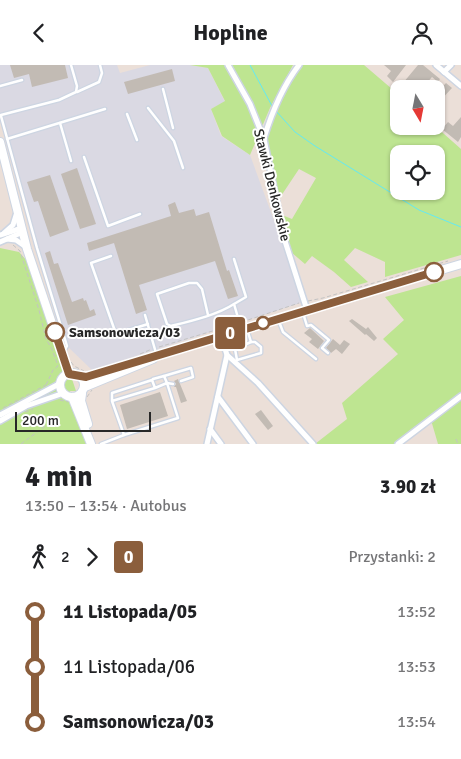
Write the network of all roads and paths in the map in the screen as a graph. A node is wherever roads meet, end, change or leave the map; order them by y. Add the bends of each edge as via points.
1 (71, 65) edge
2 (100, 65) edge
3 (228, 65) edge
4 (299, 65) edge
5 (436, 65) edge
6 (451, 65) edge
7 (444, 72) junction
8 (22, 80) dead end
9 (0, 86) edge
10 (461, 86) edge
11 (163, 89) dead end
12 (76, 92) junction
13 (148, 108) dead end
14 (105, 109) dead end
15 (127, 114) dead end
16 (0, 116) edge
17 (60, 123) junction
18 (173, 128) dead end
19 (264, 139) junction
20 (3, 140) edge
21 (137, 140) dead end
22 (84, 157) dead end
23 (71, 161) dead end
24 (183, 168) dead end
25 (17, 210) junction
26 (140, 215) dead end
27 (22, 230) junction
28 (2, 234) edge
29 (7, 239) junction
30 (0, 242) edge
31 (37, 248) junction
32 (28, 250) junction
33 (111, 257) dead end
34 (234, 259) dead end
35 (452, 260) dead end
36 (461, 264) edge
37 (234, 303) junction
38 (305, 307) junction
39 (145, 315) dead end
40 (208, 315) junction
41 (278, 318) junction
42 (148, 324) junction
43 (242, 327) junction
44 (222, 336) junction
45 (251, 342) junction
46 (62, 353) junction
47 (156, 353) junction
48 (328, 353) dead end
49 (137, 355) dead end
50 (227, 355) junction
51 (316, 359) dead end
52 (62, 365) junction
53 (69, 374) junction
54 (84, 375) junction
55 (164, 376) junction
56 (152, 380) junction
57 (181, 381) dead end
58 (167, 383) junction
59 (60, 384) junction
60 (173, 384) dead end
61 (47, 387) junction
62 (155, 387) junction
63 (87, 392) junction
64 (68, 395) junction
65 (217, 396) junction
66 (461, 396) edge
67 (112, 401) junction
68 (0, 409) edge
69 (34, 409) dead end
70 (0, 415) edge
71 (60, 415) dead end
72 (18, 416) dead end
73 (0, 421) edge
74 (210, 429) junction
75 (124, 435) junction
76 (456, 439) dead end
77 (21, 444) edge
78 (92, 444) edge
79 (101, 444) edge
80 (207, 444) edge
81 (221, 444) edge
82 (253, 444) edge
83 (312, 444) edge
84 (398, 444) edge
85 (458, 444) edge

1 - 12 lane
2 - 12 lane via 102,78 99,82
3 - 19 street, Stawki Denkowskie via 250,104
4 - 19 street via 289,78
5 - 7 street
6 - 7 street
7 - 10 street
8 - 9 lane
11 - 18 lane
12 - 16 lane via 59,100
13 - 24 lane via 174,141
14 - 17 lane
15 - 21 lane
16 - 20 lane
17 - 20 lane
17 - 23 lane
19 - 38 street, Stawki Denkowskie via 284,238
20 - 25 street
20 - 31 lane
22 - 26 lane via 108,226
25 - 27 street
25 - 28 street via 13,225
27 - 28 street
27 - 29 street
27 - 32 street
29 - 30 street
29 - 32 street via 16,240
29 - 52 path via 20,251 46,339
31 - 32 lane
31 - 46 lane via 67,347
32 - 46 street
33 - 42 lane via 91,263 116,334
34 - 37 lane via 246,297
35 - 38 path
36 - 38 street
37 - 40 lane
37 - 43 lane
38 - 41 street
38 - 43 path
38 - 48 lane via 307,326 311,325 330,340 322,348
39 - 42 lane
40 - 40 lane via 169,325 157,294 197,283 202,289
41 - 43 street
41 - 51 lane via 283,332
42 - 47 lane
43 - 44 street
43 - 45 lane
43 - 47 path
44 - 47 street
44 - 50 street
45 - 45 lane via 235,349 237,359 261,353 261,347
46 - 52 street
47 - 49 path
47 - 54 street
47 - 63 street via 143,365
50 - 65 street
50 - 83 street via 258,383
52 - 53 street
52 - 54 path via 71,362
52 - 61 path via 53,370
53 - 54 street
53 - 59 street
54 - 63 street
55 - 56 lane
55 - 57 lane via 191,368 193,377
55 - 58 lane
56 - 62 lane
56 - 67 lane via 112,393
58 - 60 lane
58 - 62 lane
58 - 75 lane via 178,418
59 - 61 street
59 - 64 street
61 - 68 path via 24,395
61 - 70 street
62 - 67 lane
63 - 64 street
63 - 78 street via 81,401
64 - 73 street via 26,406
64 - 78 street
65 - 74 street
65 - 82 street
66 - 84 street
67 - 75 lane
69 - 72 path
71 - 77 path
74 - 80 street
74 - 81 street
75 - 79 lane
76 - 85 path

